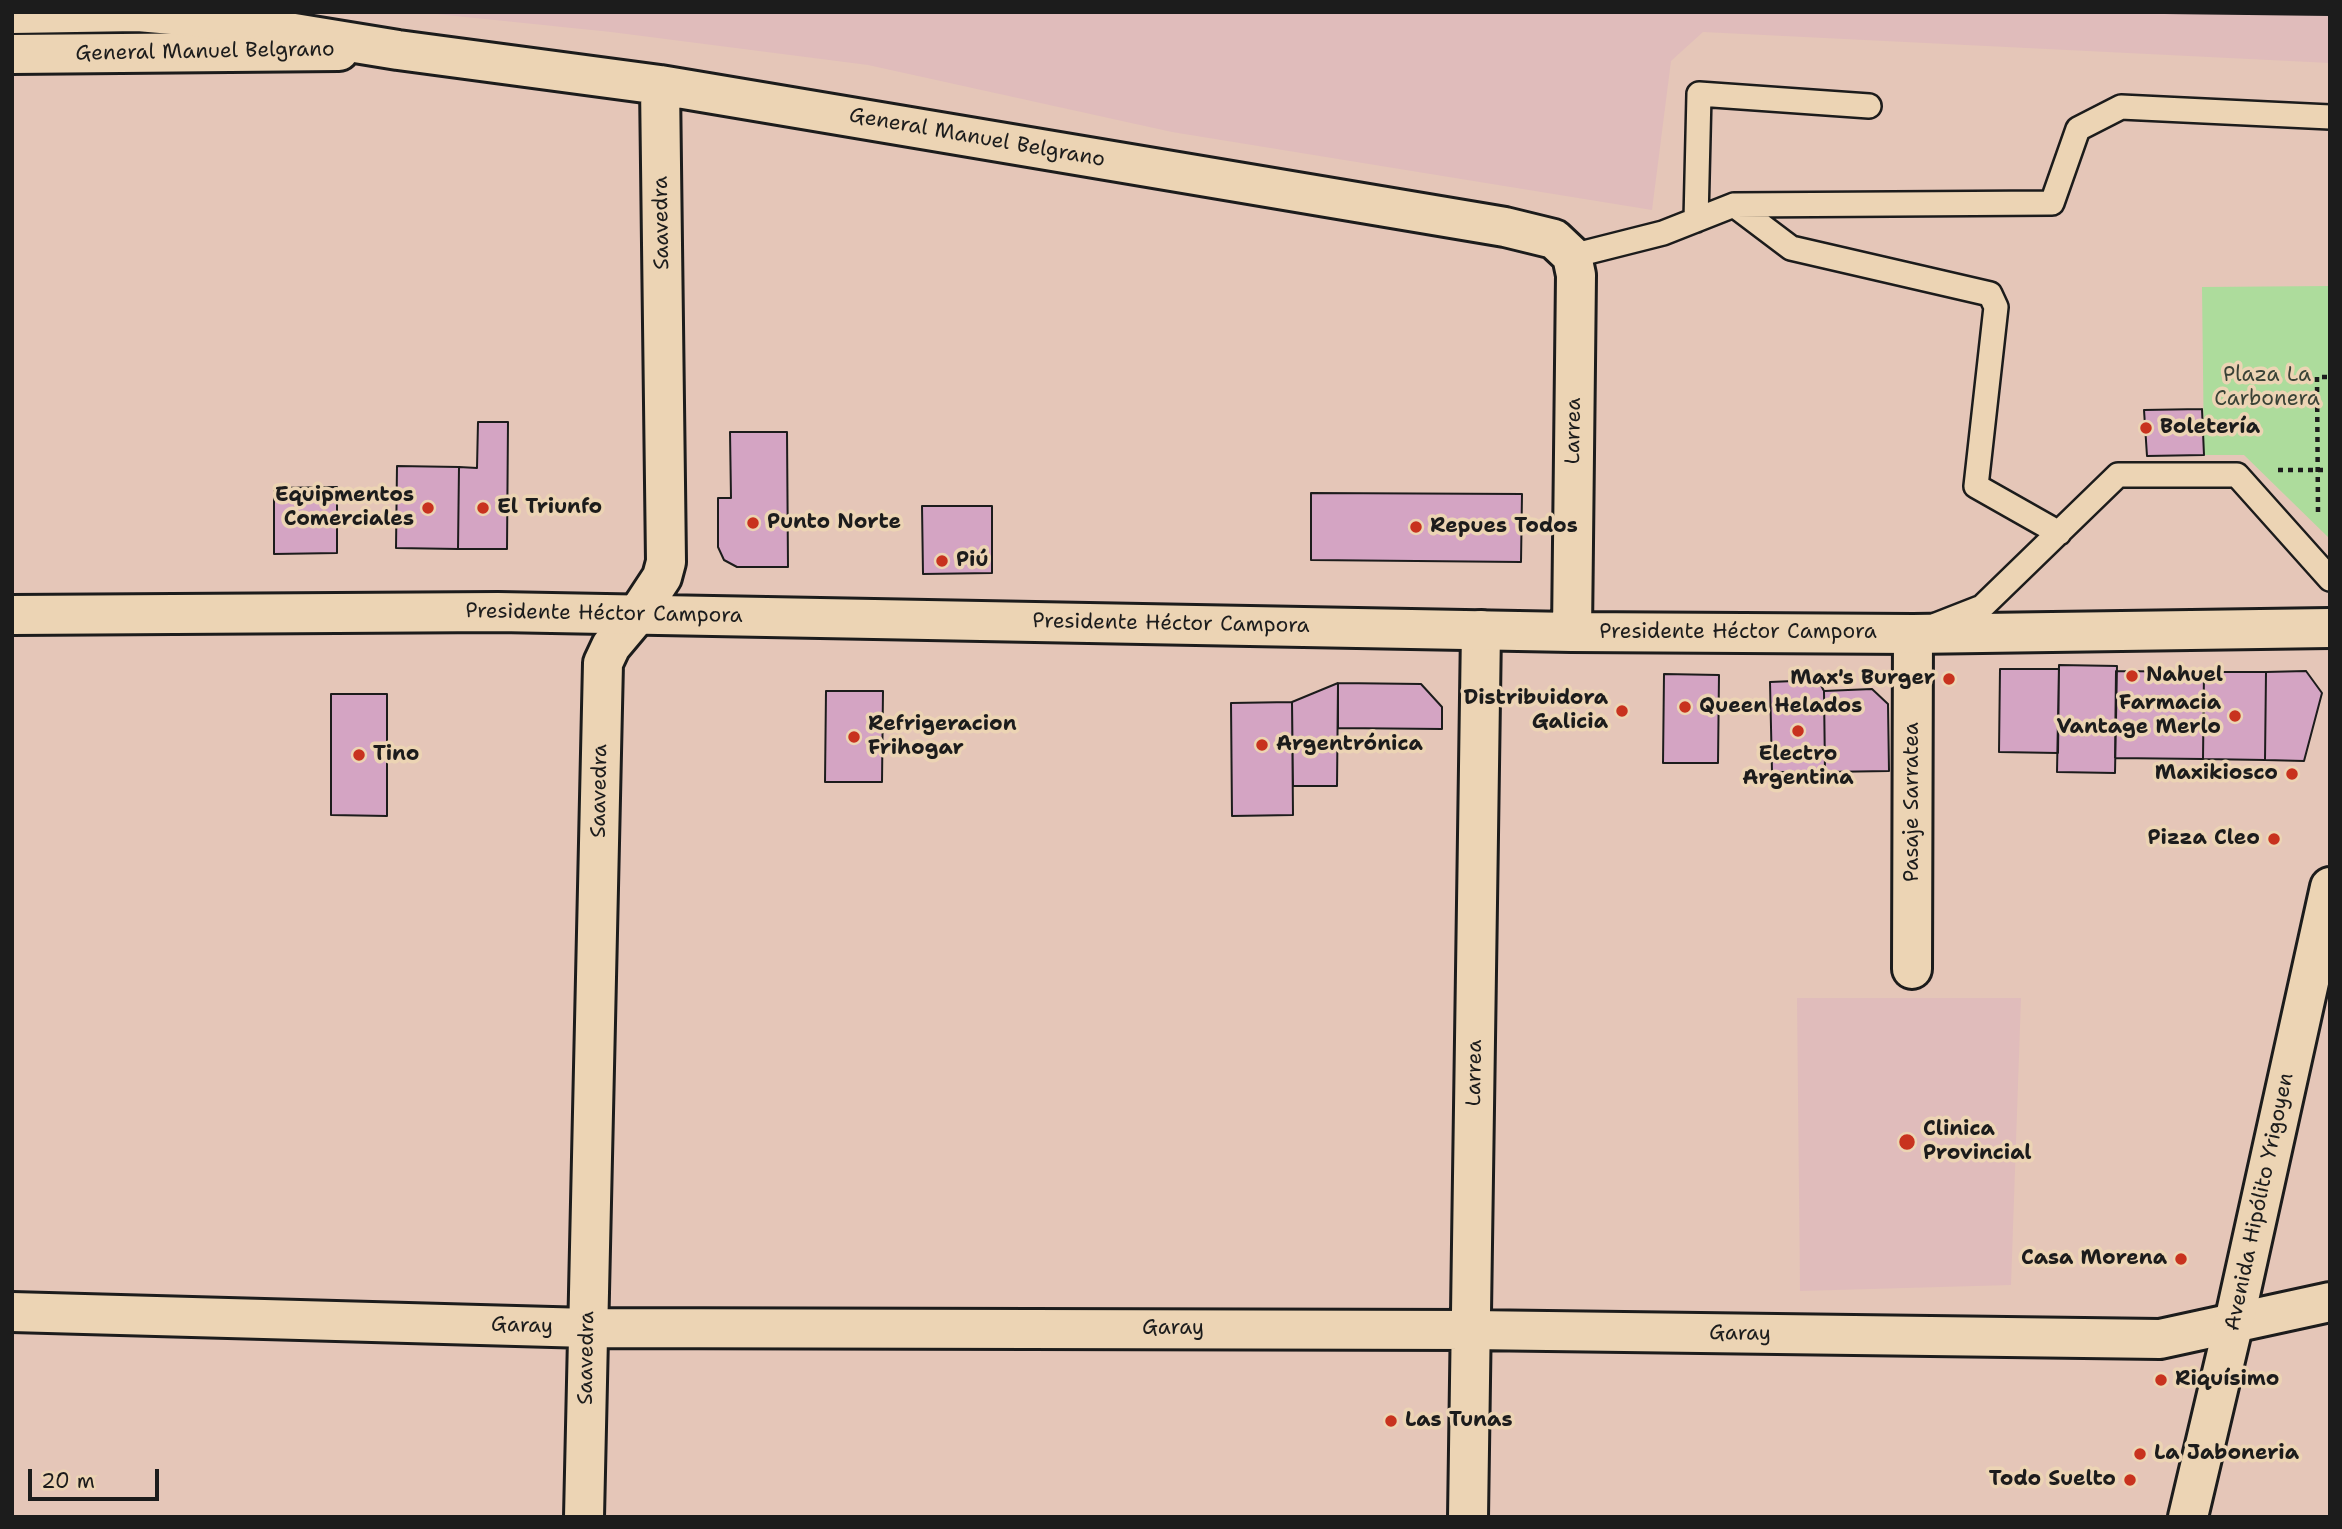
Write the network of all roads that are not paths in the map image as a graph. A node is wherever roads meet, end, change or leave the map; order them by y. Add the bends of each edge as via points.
1 (138, 12) edge
2 (12, 14) edge
3 (398, 50) junction
4 (12, 54) edge
5 (660, 85) junction
6 (1869, 106) dead end
7 (2330, 117) edge
8 (1734, 205) junction
9 (1696, 220) junction
10 (1563, 248) junction
11 (2059, 533) junction
12 (2330, 579) edge
13 (12, 615) edge
14 (637, 615) junction
15 (2330, 628) edge
16 (1481, 630) junction
17 (1572, 632) junction
18 (1913, 634) junction
19 (2330, 887) edge
20 (1912, 969) dead end
21 (2330, 1302) edge
22 (12, 1312) edge
23 (2234, 1322) junction
24 (588, 1328) junction
25 (1471, 1330) junction
26 (584, 1517) edge
27 (1468, 1517) edge
28 (2188, 1517) edge

1 - 2 street, General Manuel Belgrano
1 - 3 street, General Manuel Belgrano
3 - 4 street, General Manuel Belgrano
3 - 5 street, General Manuel Belgrano
5 - 10 street, General Manuel Belgrano via 1504,227
5 - 14 street, Saavedra via 666,562 662,577
6 - 9 lane via 1699,94
7 - 8 lane via 2121,107 2078,129 2052,203
8 - 9 lane
8 - 11 lane via 1791,248 1990,294 1996,307 1976,486
9 - 10 lane via 1664,233
10 - 17 street, Larrea via 1576,275
11 - 12 lane via 2118,475 2237,475
11 - 18 lane via 1982,607
13 - 14 street, Presidente Héctor Campora
14 - 16 street, Presidente Héctor Campora
14 - 24 street, Saavedra via 603,663
15 - 18 street, Presidente Héctor Campora
16 - 17 street, Presidente Héctor Campora
16 - 25 street, Larrea
17 - 18 street, Presidente Héctor Campora
18 - 20 street, Pasaje Sarratea
19 - 23 street, Avenida Hipólito Yrigoyen
21 - 23 street, Garay
22 - 24 street, Garay
23 - 25 street, Garay via 2161,1339
23 - 28 street, Avenida Hipólito Yrigoyen
24 - 25 street, Garay
24 - 26 street, Saavedra
25 - 27 street, Larrea

